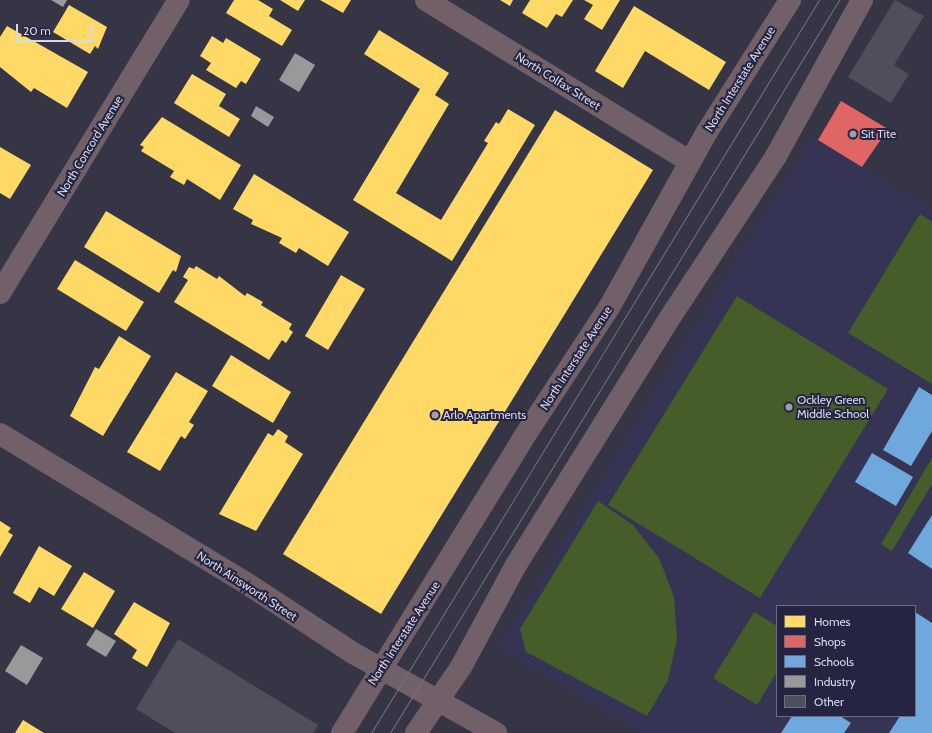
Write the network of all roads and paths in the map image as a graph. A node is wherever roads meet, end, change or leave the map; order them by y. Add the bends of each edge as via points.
1 (179, 0) edge
2 (426, 0) edge
3 (790, 0) edge
4 (862, 0) edge
5 (690, 162) junction
6 (0, 293) edge
7 (0, 434) edge
8 (382, 670) junction
9 (438, 700) junction
10 (342, 733) edge
11 (416, 733) edge
12 (496, 733) edge

1 - 6 street, North Concord Avenue
2 - 5 street, North Colfax Street
3 - 5 street, North Interstate Avenue
4 - 9 street via 776,156 545,519
5 - 8 street, North Interstate Avenue via 610,306 522,440
7 - 8 street, North Ainsworth Street
8 - 9 street, North Ainsworth Street
8 - 10 street, North Interstate Avenue
9 - 11 street
9 - 12 street, North Ainsworth Street

